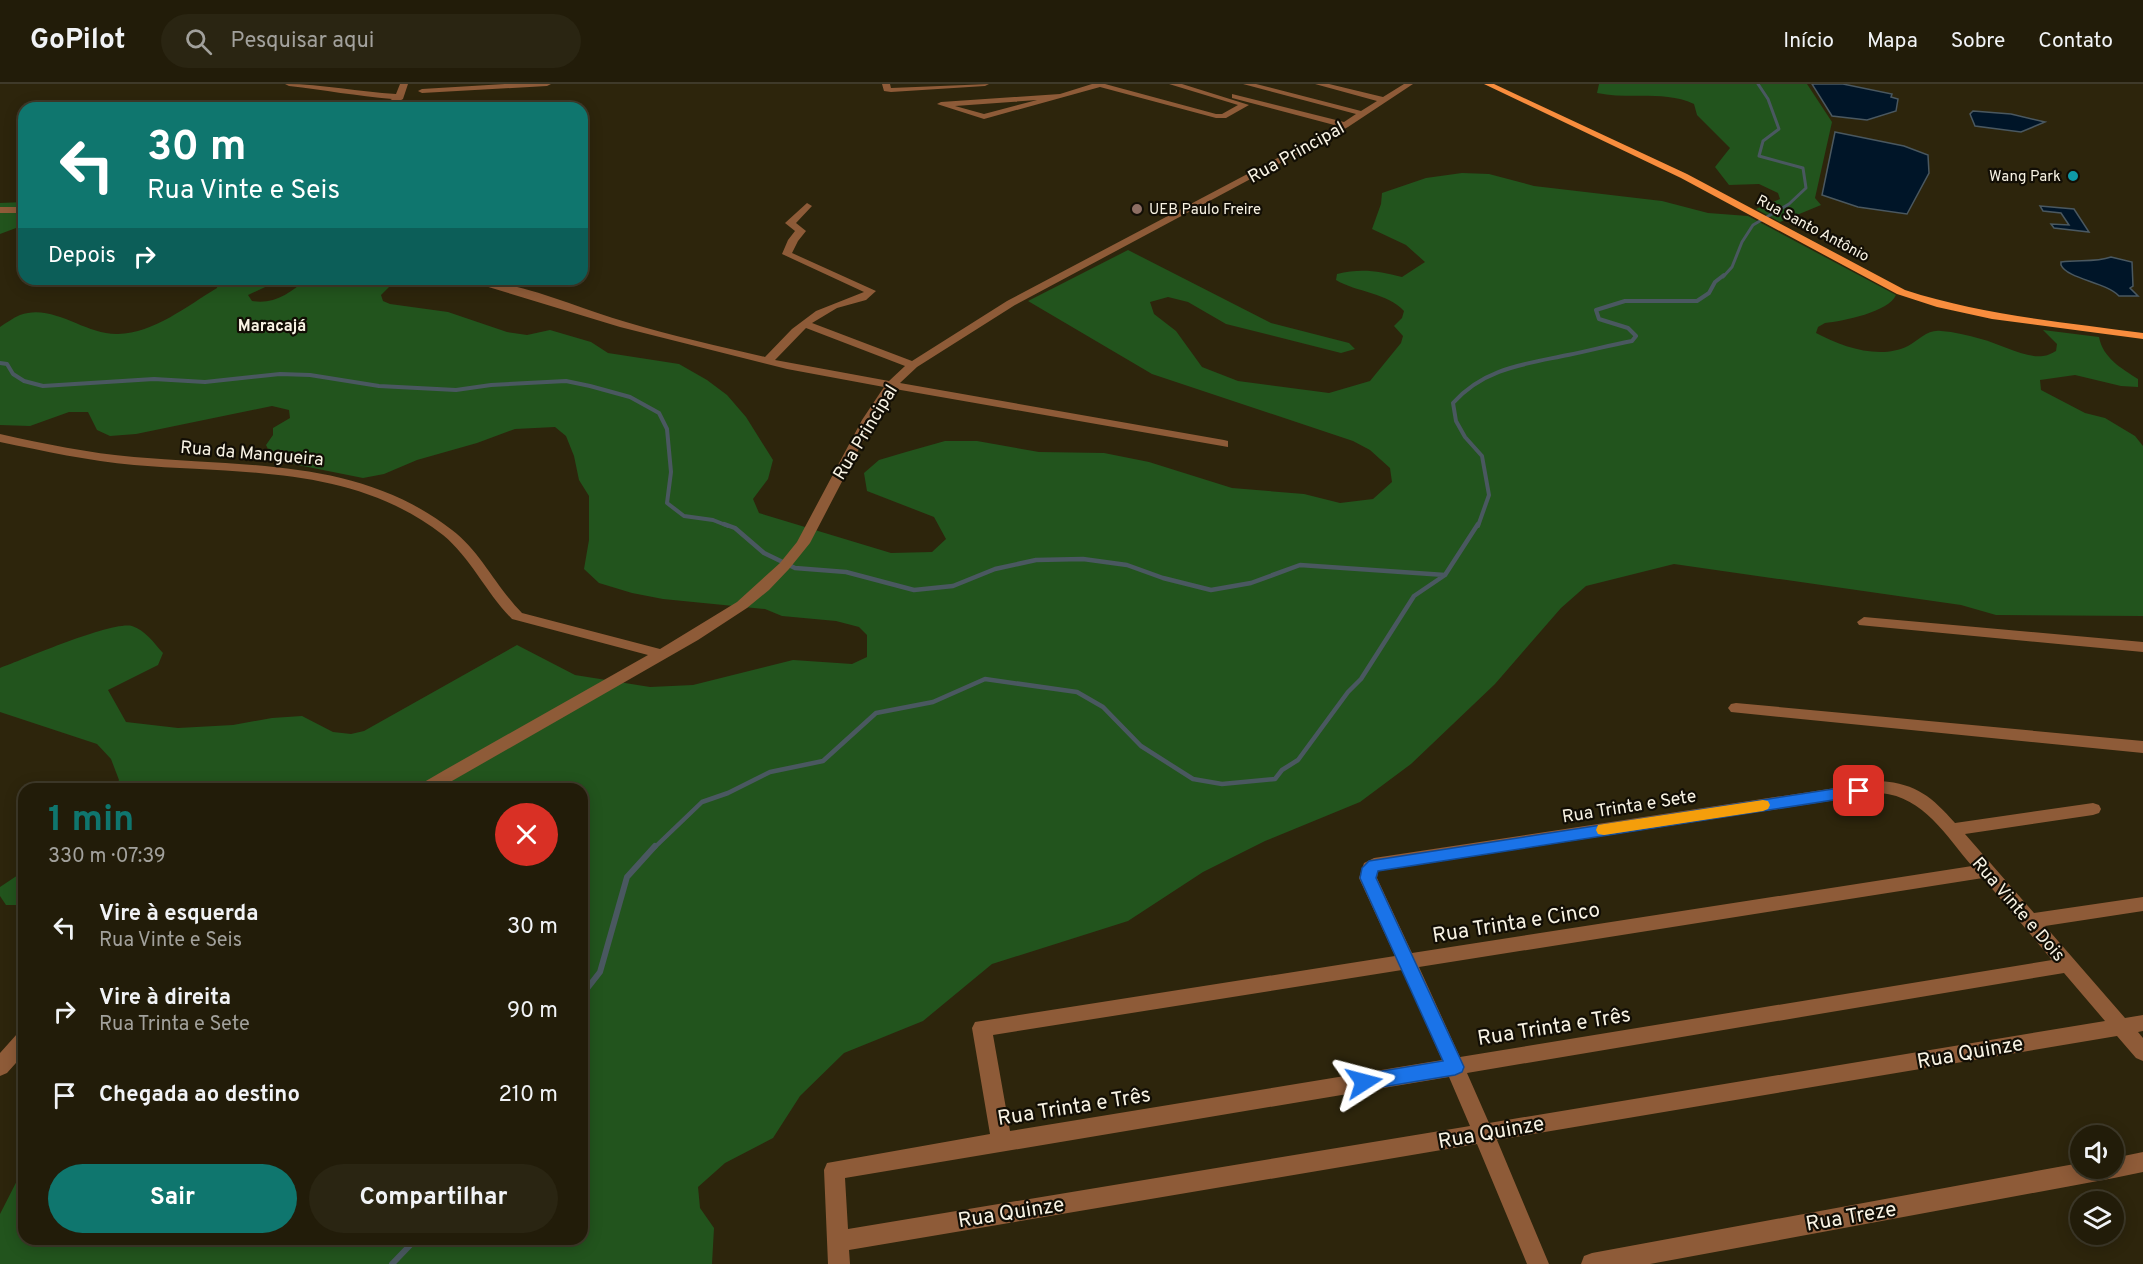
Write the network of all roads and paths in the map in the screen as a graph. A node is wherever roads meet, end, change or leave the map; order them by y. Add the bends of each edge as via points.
1 (289, 84) edge
2 (404, 84) edge
3 (547, 84) edge
4 (886, 84) edge
5 (985, 84) edge
6 (1173, 84) edge
7 (1189, 84) edge
8 (1202, 84) edge
9 (1247, 84) edge
10 (1319, 84) edge
11 (1409, 84) edge
12 (1488, 84) edge
13 (1098, 85) edge
14 (422, 92) dead end
15 (400, 96) junction
16 (1060, 96) junction
17 (1384, 100) junction
18 (390, 102) edge
19 (1364, 114) junction
20 (1348, 124) junction
21 (807, 206) dead end
22 (0, 210) edge
23 (18, 210) edge
24 (494, 285) edge
25 (805, 324) junction
26 (2143, 336) edge
27 (768, 361) junction
28 (914, 365) junction
29 (892, 384) junction
30 (0, 438) edge
31 (1224, 444) dead end
32 (1864, 622) dead end
33 (2143, 647) edge
34 (661, 654) junction
35 (1736, 708) dead end
36 (2143, 747) edge
37 (435, 783) edge
38 (1881, 787) joint
39 (2093, 809) dead end
40 (1951, 830) junction
41 (1985, 871) junction
42 (2143, 904) edge
43 (2029, 921) junction
44 (1408, 961) junction
45 (2068, 965) junction
46 (2143, 1023) edge
47 (2121, 1026) junction
48 (18, 1047) edge
49 (2143, 1052) edge
50 (0, 1067) edge
51 (1455, 1067) junction
52 (1485, 1133) junction
53 (1002, 1142) junction
54 (2143, 1162) edge
55 (2124, 1166) edge
56 (2070, 1176) edge
57 (838, 1241) junction
58 (839, 1264) edge
59 (1538, 1264) edge
60 (1592, 1264) edge

1 - 15 street
2 - 15 street
3 - 14 street
4 - 5 street via 891,90
6 - 13 street via 1245,105 1216,116
7 - 20 street
8 - 20 street
9 - 19 street
10 - 17 street
11 - 17 street, Rua Principal
12 - 26 main road, Rua Santo Antônio via 1684,176 1922,300 1992,316
13 - 16 street
15 - 18 street
16 - 16 street via 984,117 941,104 944,103
17 - 19 street, Rua Principal
19 - 20 street, Rua Principal
20 - 28 street, Rua Principal via 1011,303
21 - 25 street via 790,223 801,231 787,254 871,291 829,308
22 - 23 street
24 - 27 street via 624,325
25 - 27 street
25 - 28 street
27 - 29 street
28 - 29 street, Rua Principal
29 - 31 street
29 - 34 street, Rua Principal via 868,420 803,543 786,565 721,621
30 - 34 street, Rua da Mangueira via 56,451 275,470 358,485 423,516 460,543 507,607 518,616
32 - 33 street
34 - 37 street, Rua Principal
35 - 36 street
38 - 40 street, Rua Vinte e Dois via 1919,797
38 - 44 street, Rua Trinta e Sete via 1382,863 1370,868 1368,878
39 - 40 street
40 - 41 street, Rua Vinte e Dois
41 - 43 street, Rua Vinte e Dois
41 - 44 street, Rua Trinta e Cinco
42 - 43 street
43 - 45 street, Rua Vinte e Dois
44 - 51 street
44 - 53 street, Rua Trinta e Cinco via 982,1028
45 - 47 street, Rua Vinte e Dois
45 - 51 street, Rua Trinta e Três
46 - 47 street, Rua Quinze
47 - 49 street, Rua Vinte e Dois
47 - 52 street, Rua Quinze
48 - 50 street
51 - 52 street
51 - 53 street, Rua Trinta e Três
52 - 57 street, Rua Quinze
52 - 59 street
53 - 57 street, Rua Trinta e Três via 834,1170
54 - 55 street, Rua Treze
56 - 60 street, Rua Treze
57 - 58 street

